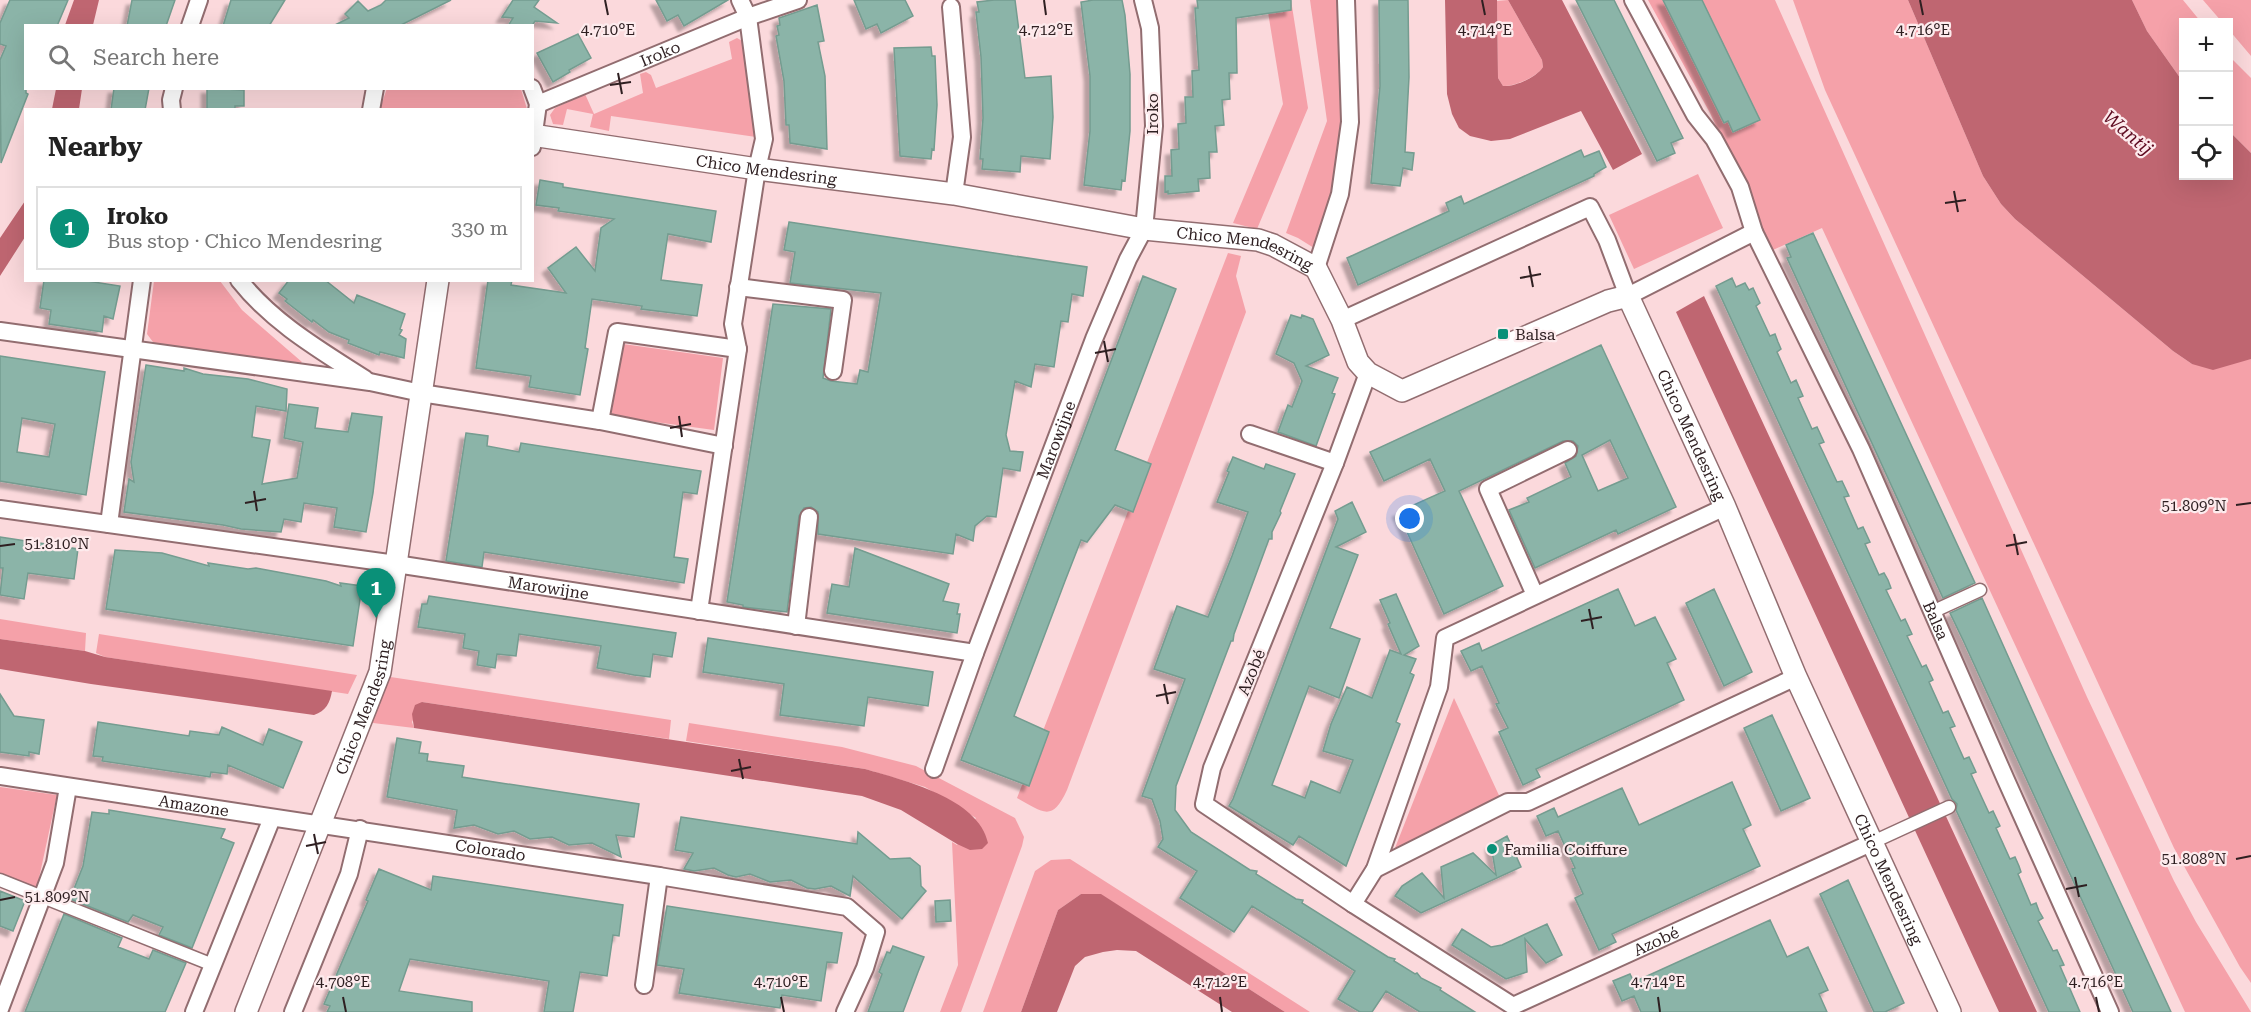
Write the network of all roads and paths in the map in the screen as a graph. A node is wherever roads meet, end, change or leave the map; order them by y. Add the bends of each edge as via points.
1 (199, 0) edge
2 (740, 0) edge
3 (798, 0) edge
4 (1143, 0) edge
5 (1346, 0) edge
6 (1633, 0) edge
7 (951, 7) dead end
8 (748, 17) junction
9 (191, 24) edge
10 (375, 90) edge
11 (533, 90) edge
12 (538, 105) junction
13 (371, 108) edge
14 (534, 132) edge
15 (534, 139) edge
16 (757, 169) junction
17 (954, 195) junction
18 (1144, 229) junction
19 (1754, 232) junction
20 (1316, 268) junction
21 (142, 282) edge
22 (241, 282) edge
23 (438, 282) edge
24 (738, 287) junction
25 (1628, 296) junction
26 (1342, 320) junction
27 (0, 331) edge
28 (131, 349) junction
29 (738, 349) junction
30 (833, 371) dead end
31 (1368, 373) junction
32 (370, 382) junction
33 (421, 393) junction
34 (600, 421) junction
35 (1250, 434) dead end
36 (724, 446) junction
37 (1568, 450) dead end
38 (1335, 463) junction
39 (1725, 507) junction
40 (0, 509) edge
41 (809, 517) dead end
42 (109, 524) junction
43 (396, 564) junction
44 (1980, 590) dead end
45 (1535, 596) junction
46 (699, 611) junction
47 (1932, 612) junction
48 (796, 627) junction
49 (975, 653) junction
50 (1796, 677) junction
51 (934, 769) dead end
52 (0, 776) edge
53 (68, 787) junction
54 (1949, 807) dead end
55 (272, 818) junction
56 (321, 823) junction
57 (360, 829) junction
58 (1873, 842) junction
59 (1375, 869) junction
60 (659, 876) junction
61 (0, 880) edge
62 (43, 897) junction
63 (1353, 904) junction
64 (213, 965) junction
65 (644, 985) dead end
66 (0, 1009) edge
67 (194, 1012) edge
68 (246, 1012) edge
69 (294, 1012) edge
70 (845, 1012) edge
71 (1950, 1012) edge
72 (2110, 1012) edge

1 - 9 street
2 - 8 street
3 - 8 street, Iroko
4 - 18 street, Iroko via 1150,28 1154,126
5 - 20 street via 1350,122 1340,194
6 - 19 street, Balsa via 1695,115 1714,139 1740,187
7 - 17 street via 962,137
8 - 12 street, Iroko
8 - 16 street via 764,139
10 - 13 street
11 - 12 street
12 - 14 street
15 - 16 street, Chico Mendesring
16 - 17 street, Chico Mendesring
16 - 24 street
17 - 18 street, Chico Mendesring
18 - 20 street, Chico Mendesring via 1258,240
18 - 49 street, Marowijne via 1095,339
19 - 25 street
19 - 47 street, Balsa via 1861,448
20 - 26 street, Chico Mendesring
21 - 28 street
22 - 32 street via 296,335
23 - 33 street, Chico Mendesring
24 - 29 street via 733,324
24 - 30 street via 843,300
25 - 26 street via 1590,207
25 - 31 street via 1608,301 1402,391
25 - 39 street, Chico Mendesring
26 - 31 street, Chico Mendesring via 1358,362
27 - 28 street
28 - 32 street
28 - 42 street
29 - 34 street via 617,332
29 - 36 street
31 - 38 street, Azobé
32 - 33 street
33 - 34 street
33 - 43 street, Chico Mendesring
34 - 36 street
35 - 38 street
36 - 46 street
37 - 45 street via 1488,489
38 - 63 street, Azobé via 1212,768 1204,804
39 - 45 street
39 - 50 street, Chico Mendesring
40 - 42 street
41 - 48 street
42 - 43 street
43 - 46 street, Marowijne
43 - 56 street, Chico Mendesring via 380,672
44 - 47 street
45 - 59 street via 1445,638 1439,687
46 - 48 street, Marowijne
47 - 72 street, Balsa
48 - 49 street, Marowijne
49 - 51 street, Marowijne
50 - 58 street, Chico Mendesring
50 - 59 street via 1528,802 1508,802
52 - 53 street, Amazone
53 - 55 street, Amazone
53 - 62 street via 55,862
54 - 58 street
55 - 56 street, Amazone
55 - 64 street
56 - 57 street, Colorado
56 - 68 street, Chico Mendesring
57 - 60 street, Colorado
57 - 69 street via 349,874
58 - 63 street, Azobé via 1513,1005
58 - 71 street, Chico Mendesring
59 - 63 street
60 - 65 street
60 - 70 street, Colorado via 847,907 876,932 866,968
61 - 62 street
62 - 64 street
62 - 66 street
64 - 67 street

